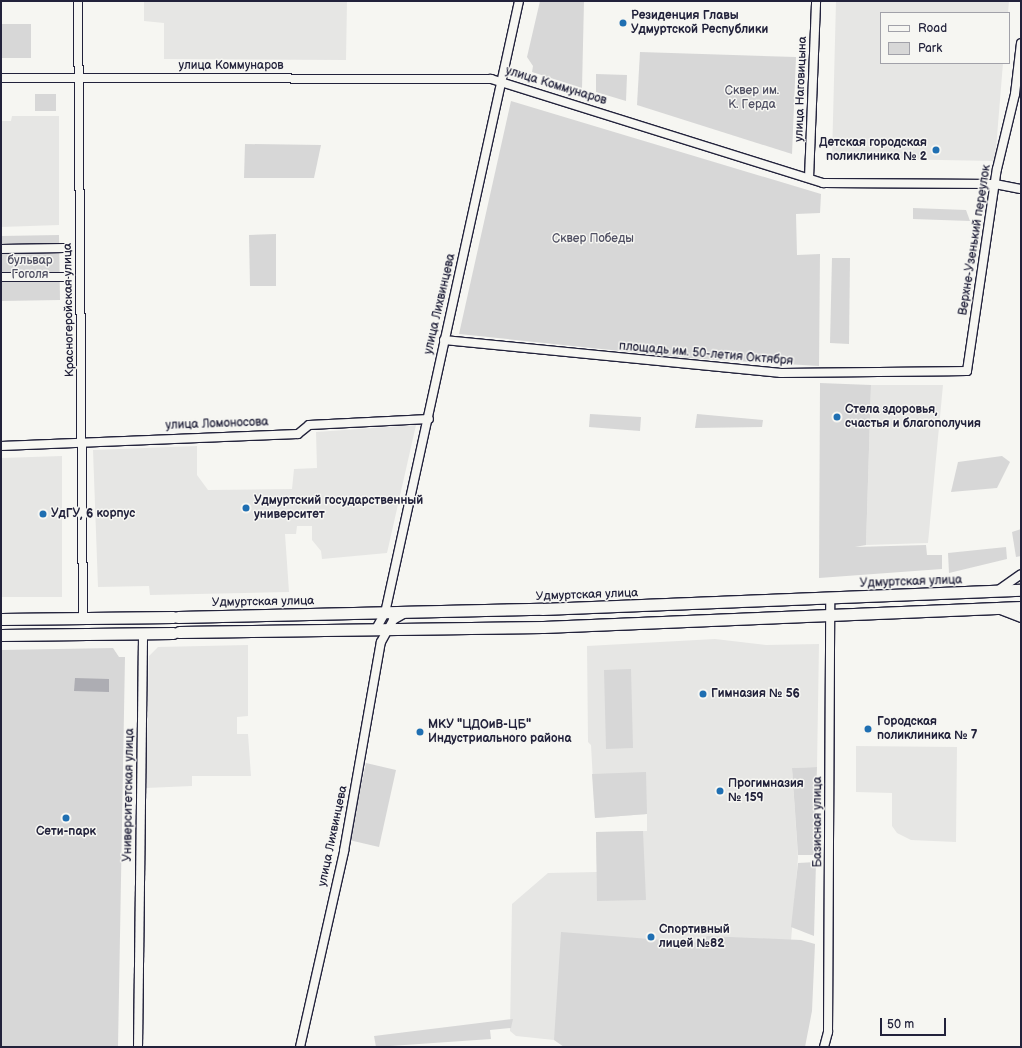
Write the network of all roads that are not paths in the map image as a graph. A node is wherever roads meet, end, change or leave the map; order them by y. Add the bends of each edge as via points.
1 (78, 1) edge
2 (519, 1) edge
3 (816, 1) edge
4 (1021, 43) edge
5 (1, 78) edge
6 (78, 78) junction
7 (501, 81) junction
8 (809, 178) junction
9 (994, 184) junction
10 (1021, 189) edge
11 (64, 248) dead end
12 (1, 249) edge
13 (1, 277) edge
14 (64, 277) dead end
15 (444, 340) junction
16 (967, 371) joint
17 (429, 419) junction
18 (82, 442) junction
19 (1, 446) edge
20 (1021, 574) edge
21 (1021, 590) edge
22 (997, 591) junction
23 (954, 593) junction
24 (830, 597) junction
25 (736, 602) junction
26 (1021, 607) edge
27 (994, 608) junction
28 (542, 609) junction
29 (954, 610) junction
30 (386, 613) junction
31 (405, 613) junction
32 (302, 615) junction
33 (831, 616) junction
34 (83, 618) junction
35 (1021, 618) edge
36 (1, 619) edge
37 (736, 620) junction
38 (543, 627) junction
39 (382, 629) junction
40 (302, 631) junction
41 (143, 633) junction
42 (1, 635) edge
43 (138, 1047) edge
44 (300, 1047) edge
45 (824, 1047) edge

1 - 6 street, Красногеройская улица
2 - 7 street, улица Лихвинцева
3 - 8 street, улица Наговицына
4 - 9 street, Верхне-Узенький переулок via 1015,94
5 - 6 street, улица Коммунаров
6 - 7 street, улица Коммунаров
6 - 18 street, Красногеройская улица
7 - 8 street, улица Коммунаров
7 - 15 street, улица Лихвинцева
8 - 9 street, улица Коммунаров via 823,183
9 - 10 street, улица Коммунаров
9 - 16 street, Верхне-Узенький переулок
11 - 12 street
13 - 14 street
15 - 16 street, площадь им. 50-летия Октября via 780,373
15 - 17 street, улица Лихвинцева
17 - 18 street, улица Ломоносова via 309,425 298,434
17 - 30 street, улица Лихвинцева
18 - 19 street, улица Ломоносова
18 - 34 street, Красногеройская улица
20 - 22 street
21 - 22 main road, Удмуртская улица
22 - 23 main road, Удмуртская улица
23 - 24 main road, Удмуртская улица
23 - 29 main road
24 - 25 main road, Удмуртская улица
24 - 33 street, Базисная улица
25 - 28 main road, Удмуртская улица
25 - 37 main road
26 - 27 main road
27 - 29 main road
27 - 35 street
28 - 31 main road, Удмуртская улица
28 - 38 main road
29 - 33 main road
30 - 31 main road, Удмуртская улица
30 - 32 main road, Удмуртская улица
30 - 39 street, улица Лихвинцева
31 - 39 street
32 - 34 main road, Удмуртская улица
32 - 40 main road
33 - 37 main road
33 - 45 street, Базисная улица via 828,1032
34 - 36 main road, Удмуртская улица
37 - 38 main road
38 - 39 main road
39 - 40 main road
39 - 44 street, улица Лихвинцева via 344,851
40 - 41 main road
41 - 42 main road
41 - 43 street, Университетская улица

